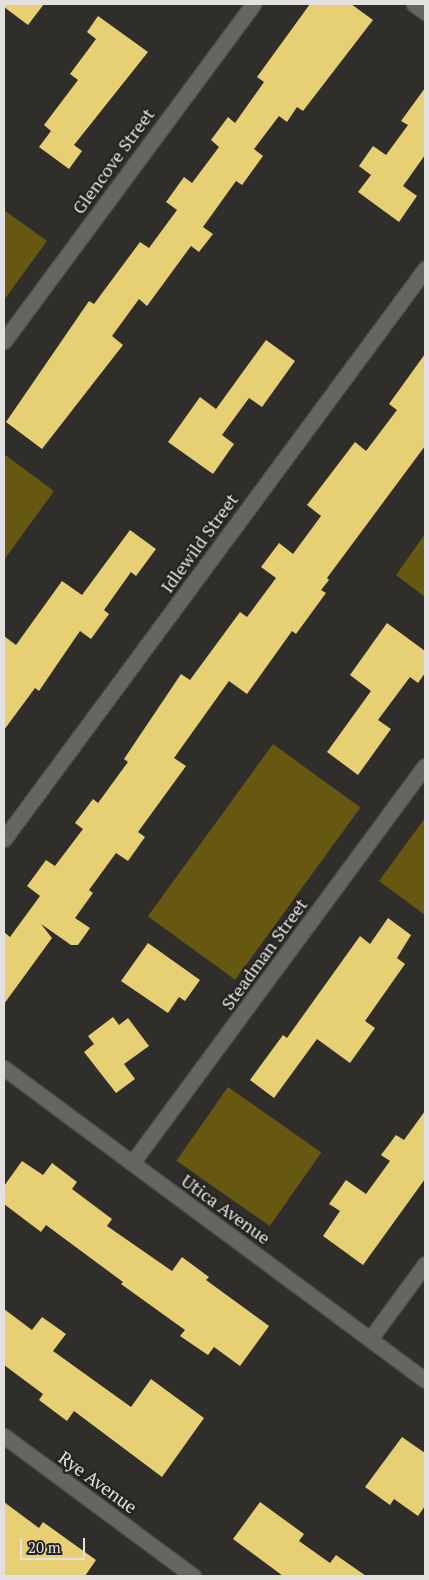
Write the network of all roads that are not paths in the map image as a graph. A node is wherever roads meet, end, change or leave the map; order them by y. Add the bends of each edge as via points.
1 (253, 4) edge
2 (414, 4) edge
3 (425, 12) edge
4 (425, 269) edge
5 (4, 341) edge
6 (425, 766) edge
7 (4, 839) edge
8 (4, 1068) edge
9 (132, 1163) junction
10 (425, 1264) edge
11 (370, 1339) junction
12 (425, 1380) edge
13 (4, 1436) edge
14 (193, 1576) edge

1 - 5 street, Glencove Street
2 - 3 street
4 - 7 street, Idlewild Street
6 - 9 street, Steadman Street
8 - 9 street, Utica Avenue
9 - 11 street, Utica Avenue
10 - 11 street
11 - 12 street, Utica Avenue
13 - 14 street, Rye Avenue

